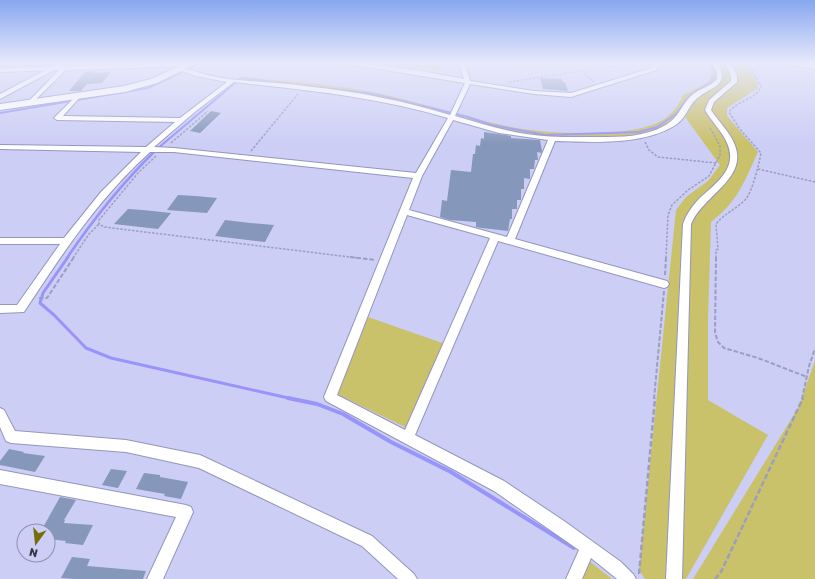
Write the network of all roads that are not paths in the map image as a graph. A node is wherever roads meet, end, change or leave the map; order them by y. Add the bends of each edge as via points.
1 (14, 90) edge
2 (41, 90) edge
3 (117, 90) edge
4 (220, 90) edge
5 (320, 90) edge
6 (465, 90) edge
7 (515, 90) edge
8 (586, 90) edge
9 (704, 90) edge
10 (724, 90) edge
11 (78, 96) junction
12 (0, 97) edge
13 (31, 102) junction
14 (0, 107) edge
15 (453, 115) junction
16 (183, 120) junction
17 (552, 138) junction
18 (0, 147) edge
19 (148, 149) junction
20 (418, 176) junction
21 (404, 211) junction
22 (496, 237) junction
23 (0, 241) edge
24 (510, 241) junction
25 (68, 242) junction
26 (664, 284) road end
27 (0, 309) edge
28 (0, 414) edge
29 (408, 437) junction
30 (0, 476) edge
31 (588, 547) junction
32 (155, 579) edge
33 (409, 579) edge
34 (574, 579) edge
35 (628, 579) edge
36 (674, 579) edge

1 - 12 street
2 - 13 street
3 - 11 main road
4 - 16 street
5 - 15 street via 370,96
6 - 15 street
7 - 8 street via 571,95
9 - 17 street via 693,97 684,114 676,122 643,136 620,139
10 - 36 street via 711,101 708,110 731,143 734,153 733,165 728,176 694,210 688,224
11 - 13 main road
11 - 16 street via 57,118
13 - 14 main road
15 - 17 street via 515,134
15 - 20 street
16 - 19 street
17 - 24 street
18 - 19 street
19 - 20 street
19 - 25 street via 112,185
20 - 21 street
21 - 22 street
21 - 29 street via 330,397
22 - 24 street
22 - 29 street
23 - 25 street
24 - 26 street
25 - 27 street via 20,309
28 - 33 street via 11,438 126,446 200,462 367,541
29 - 31 street via 499,486
30 - 32 street via 186,512
31 - 34 street
31 - 35 street

